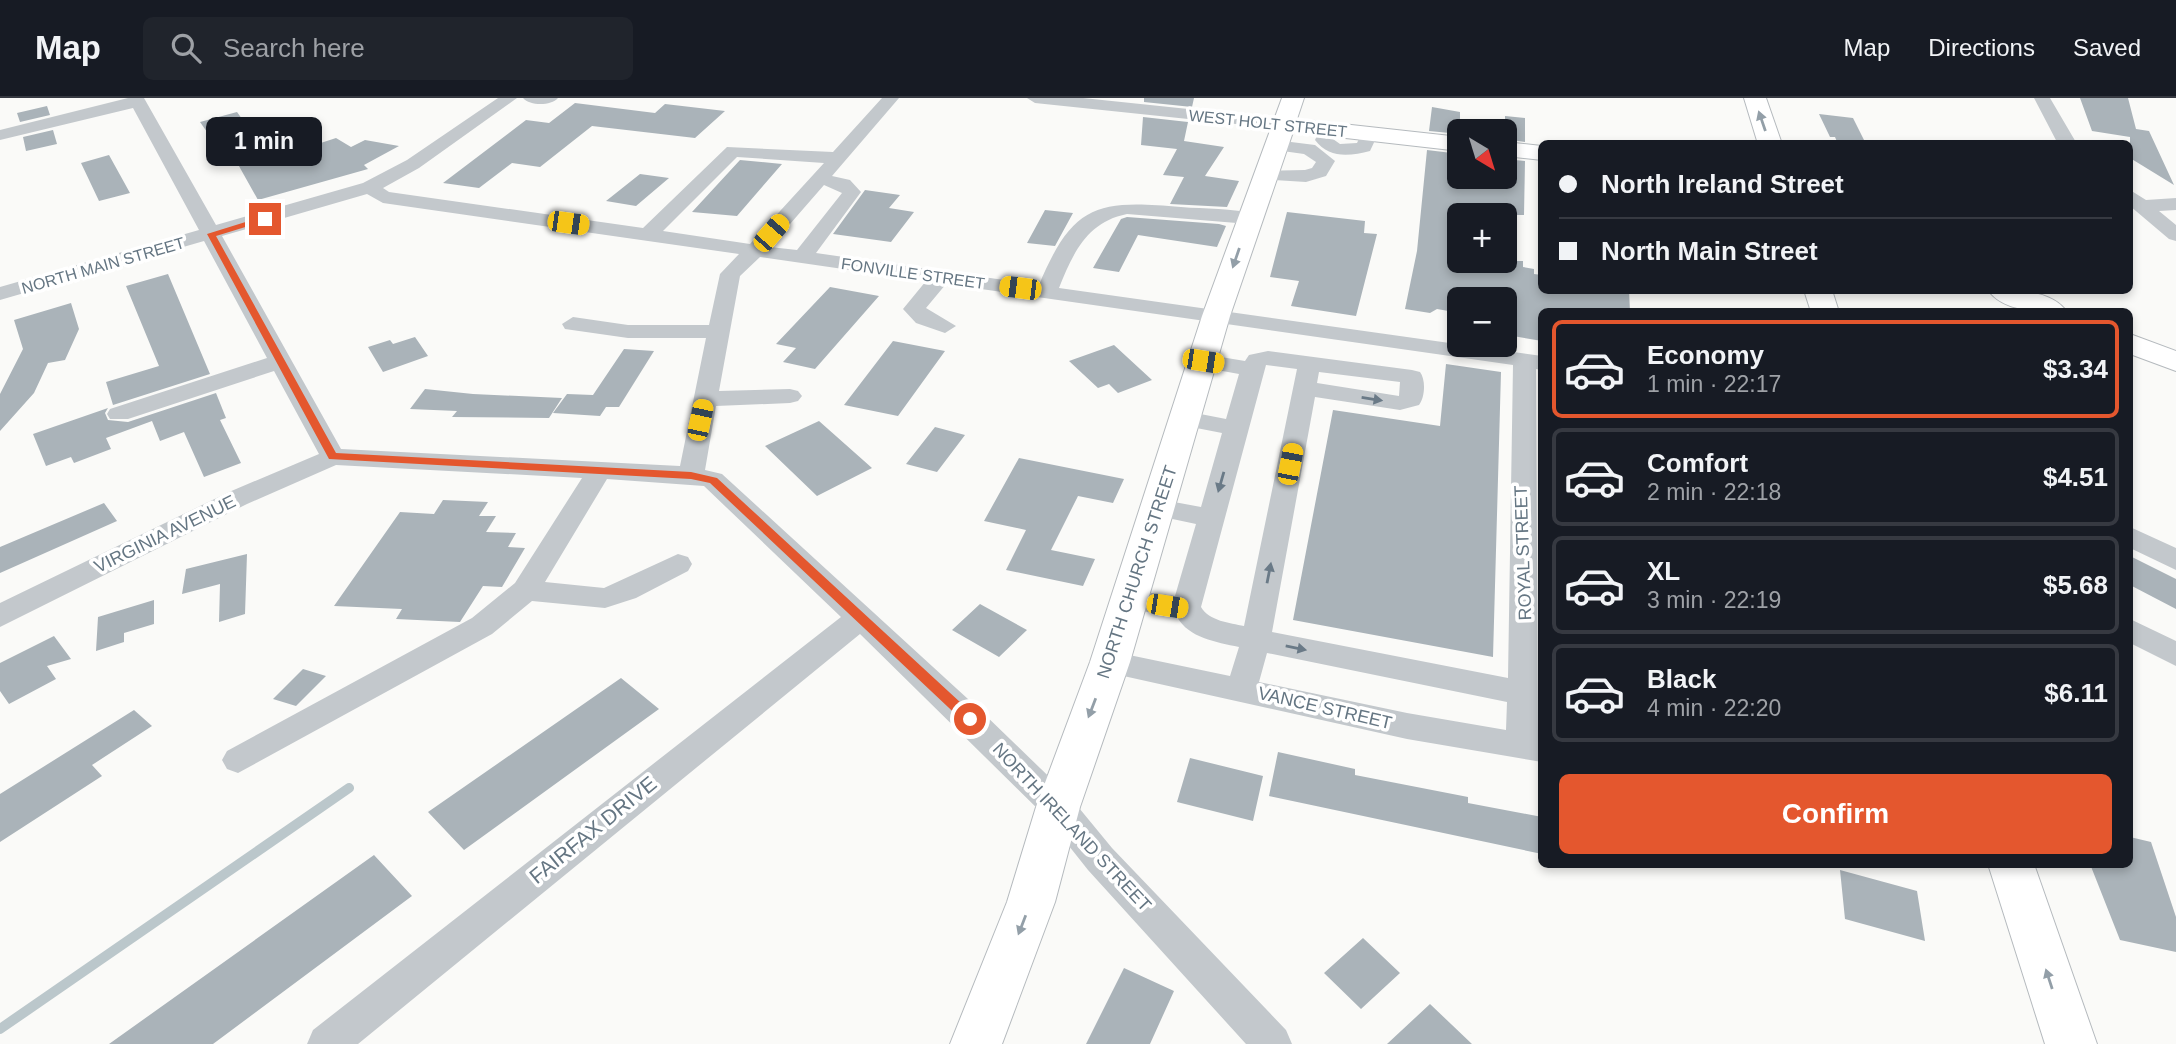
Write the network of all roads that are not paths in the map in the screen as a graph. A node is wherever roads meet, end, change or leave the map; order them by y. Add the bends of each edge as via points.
1 (161, 98) edge
2 (509, 98) edge
3 (531, 98) edge
4 (550, 98) edge
5 (891, 98) edge
6 (1035, 98) edge
7 (1755, 98) edge
8 (2040, 98) edge
9 (138, 102) edge
10 (1328, 129) junction
11 (1369, 134) junction
12 (0, 135) edge
13 (1279, 136) edge
14 (1769, 140) edge
15 (2065, 140) edge
16 (1447, 143) edge
17 (1517, 150) edge
18 (1538, 153) edge
19 (1333, 155) junction
20 (835, 158) junction
21 (817, 178) junction
22 (370, 187) junction
23 (2137, 201) edge
24 (2176, 204) edge
25 (1250, 218) junction
26 (211, 234) junction
27 (648, 235) junction
28 (2176, 235) edge
29 (755, 251) junction
30 (803, 257) junction
31 (941, 277) junction
32 (1047, 291) junction
33 (0, 294) edge
34 (2011, 294) edge
35 (2044, 308) edge
36 (1216, 316) junction
37 (573, 324) dead end
38 (945, 326) dead end
39 (719, 331) junction
40 (1419, 344) junction
41 (2133, 344) edge
42 (281, 361) junction
43 (1203, 361) junction
44 (1309, 362) junction
45 (1533, 362) edge
46 (2176, 362) edge
47 (1252, 369) junction
48 (1412, 377) junction
49 (1304, 388) junction
50 (790, 396) dead end
51 (705, 399) junction
52 (120, 414) dead end
53 (1185, 419) junction
54 (1237, 428) junction
55 (332, 457) junction
56 (600, 470) junction
57 (691, 475) junction
58 (1158, 508) junction
59 (1211, 518) junction
60 (1532, 529) edge
61 (2133, 538) edge
62 (2176, 559) edge
63 (678, 564) dead end
64 (525, 590) junction
65 (1129, 600) junction
66 (1185, 608) junction
67 (0, 617) edge
68 (860, 618) junction
69 (2133, 633) edge
70 (1256, 640) junction
71 (2176, 655) edge
72 (1110, 662) junction
73 (1242, 689) junction
74 (1524, 693) junction
75 (1532, 747) edge
76 (238, 760) dead end
77 (1058, 807) junction
78 (2012, 868) edge
79 (327, 1044) edge
80 (976, 1044) edge
81 (1272, 1044) edge
82 (2071, 1044) edge

1 - 9 street
2 - 22 street, NORTH MAIN STREET via 413,164
3 - 4 street
5 - 20 street
6 - 13 street, WEST HOLT STREET
14 -> 7 main road
8 - 15 street
9 - 12 street
9 - 26 street
10 - 11 main road, WEST HOLT STREET
10 - 13 main road, WEST HOLT STREET
10 - 19 street via 1324,140
11 - 16 main road, WEST HOLT STREET
11 - 19 street via 1364,147
13 - 19 street
13 - 19 street via 1306,177 1319,173
13 - 25 main road, NORTH CHURCH STREET
17 - 18 main road
20 - 21 street
20 - 27 street via 733,151
21 - 29 street
21 - 30 street via 843,184 852,192
22 - 26 street, NORTH MAIN STREET
22 - 27 street, FONVILLE STREET via 383,197
23 - 24 street
23 - 28 street
25 - 32 street via 1108,210 1085,223 1072,240
25 -> 36 main road, NORTH CHURCH STREET
26 - 33 street, NORTH MAIN STREET
26 - 42 street
27 - 29 street, FONVILLE STREET
29 - 30 street, FONVILLE STREET
29 - 39 street via 730,274
30 - 31 street, FONVILLE STREET
31 - 32 street, FONVILLE STREET
31 - 38 street via 914,309
32 - 36 street, FONVILLE STREET
34 - 35 main road
36 - 40 street, FONVILLE STREET
36 - 43 main road, NORTH CHURCH STREET
37 - 39 street via 643,334
39 - 51 street
40 - 45 street, FONVILLE STREET
40 - 48 street
41 - 46 main road
42 - 52 street
42 - 55 street
43 - 47 street
43 - 53 main road, NORTH CHURCH STREET
44 - 47 street via 1268,358 1257,360
44 - 48 street
44 - 49 street
45 - 60 street, ROYAL STREET via 1520,466
47 - 54 street
49 -> 48 street via 1400,403 1411,400
70 -> 49 street
50 - 51 street
51 - 57 street
53 - 54 street
53 - 58 main road, NORTH CHURCH STREET
54 -> 59 street
55 - 56 street, NORTH IRELAND STREET
55 - 67 street, VIRGINIA AVENUE via 238,498
56 - 57 street, NORTH IRELAND STREET
56 - 64 street
57 - 68 street, NORTH IRELAND STREET via 713,480 727,491
58 - 59 street
58 - 65 main road, NORTH CHURCH STREET
59 - 66 street
60 - 74 street, ROYAL STREET
61 - 62 street
63 - 64 street via 605,597
64 - 76 street via 482,626
65 - 66 street
65 - 72 main road, NORTH CHURCH STREET
66 - 70 street via 1194,621
68 - 77 street, NORTH IRELAND STREET
68 - 79 street, FAIRFAX DRIVE
69 - 71 street
70 - 73 street
70 -> 74 street
72 - 73 street, VANCE STREET
72 -> 77 main road, NORTH CHURCH STREET
73 - 75 street, VANCE STREET via 1407,726
74 - 75 street, ROYAL STREET
77 -> 80 main road, NORTH CHURCH STREET via 1031,902
77 - 81 street, NORTH IRELAND STREET via 1100,859
82 -> 78 main road

